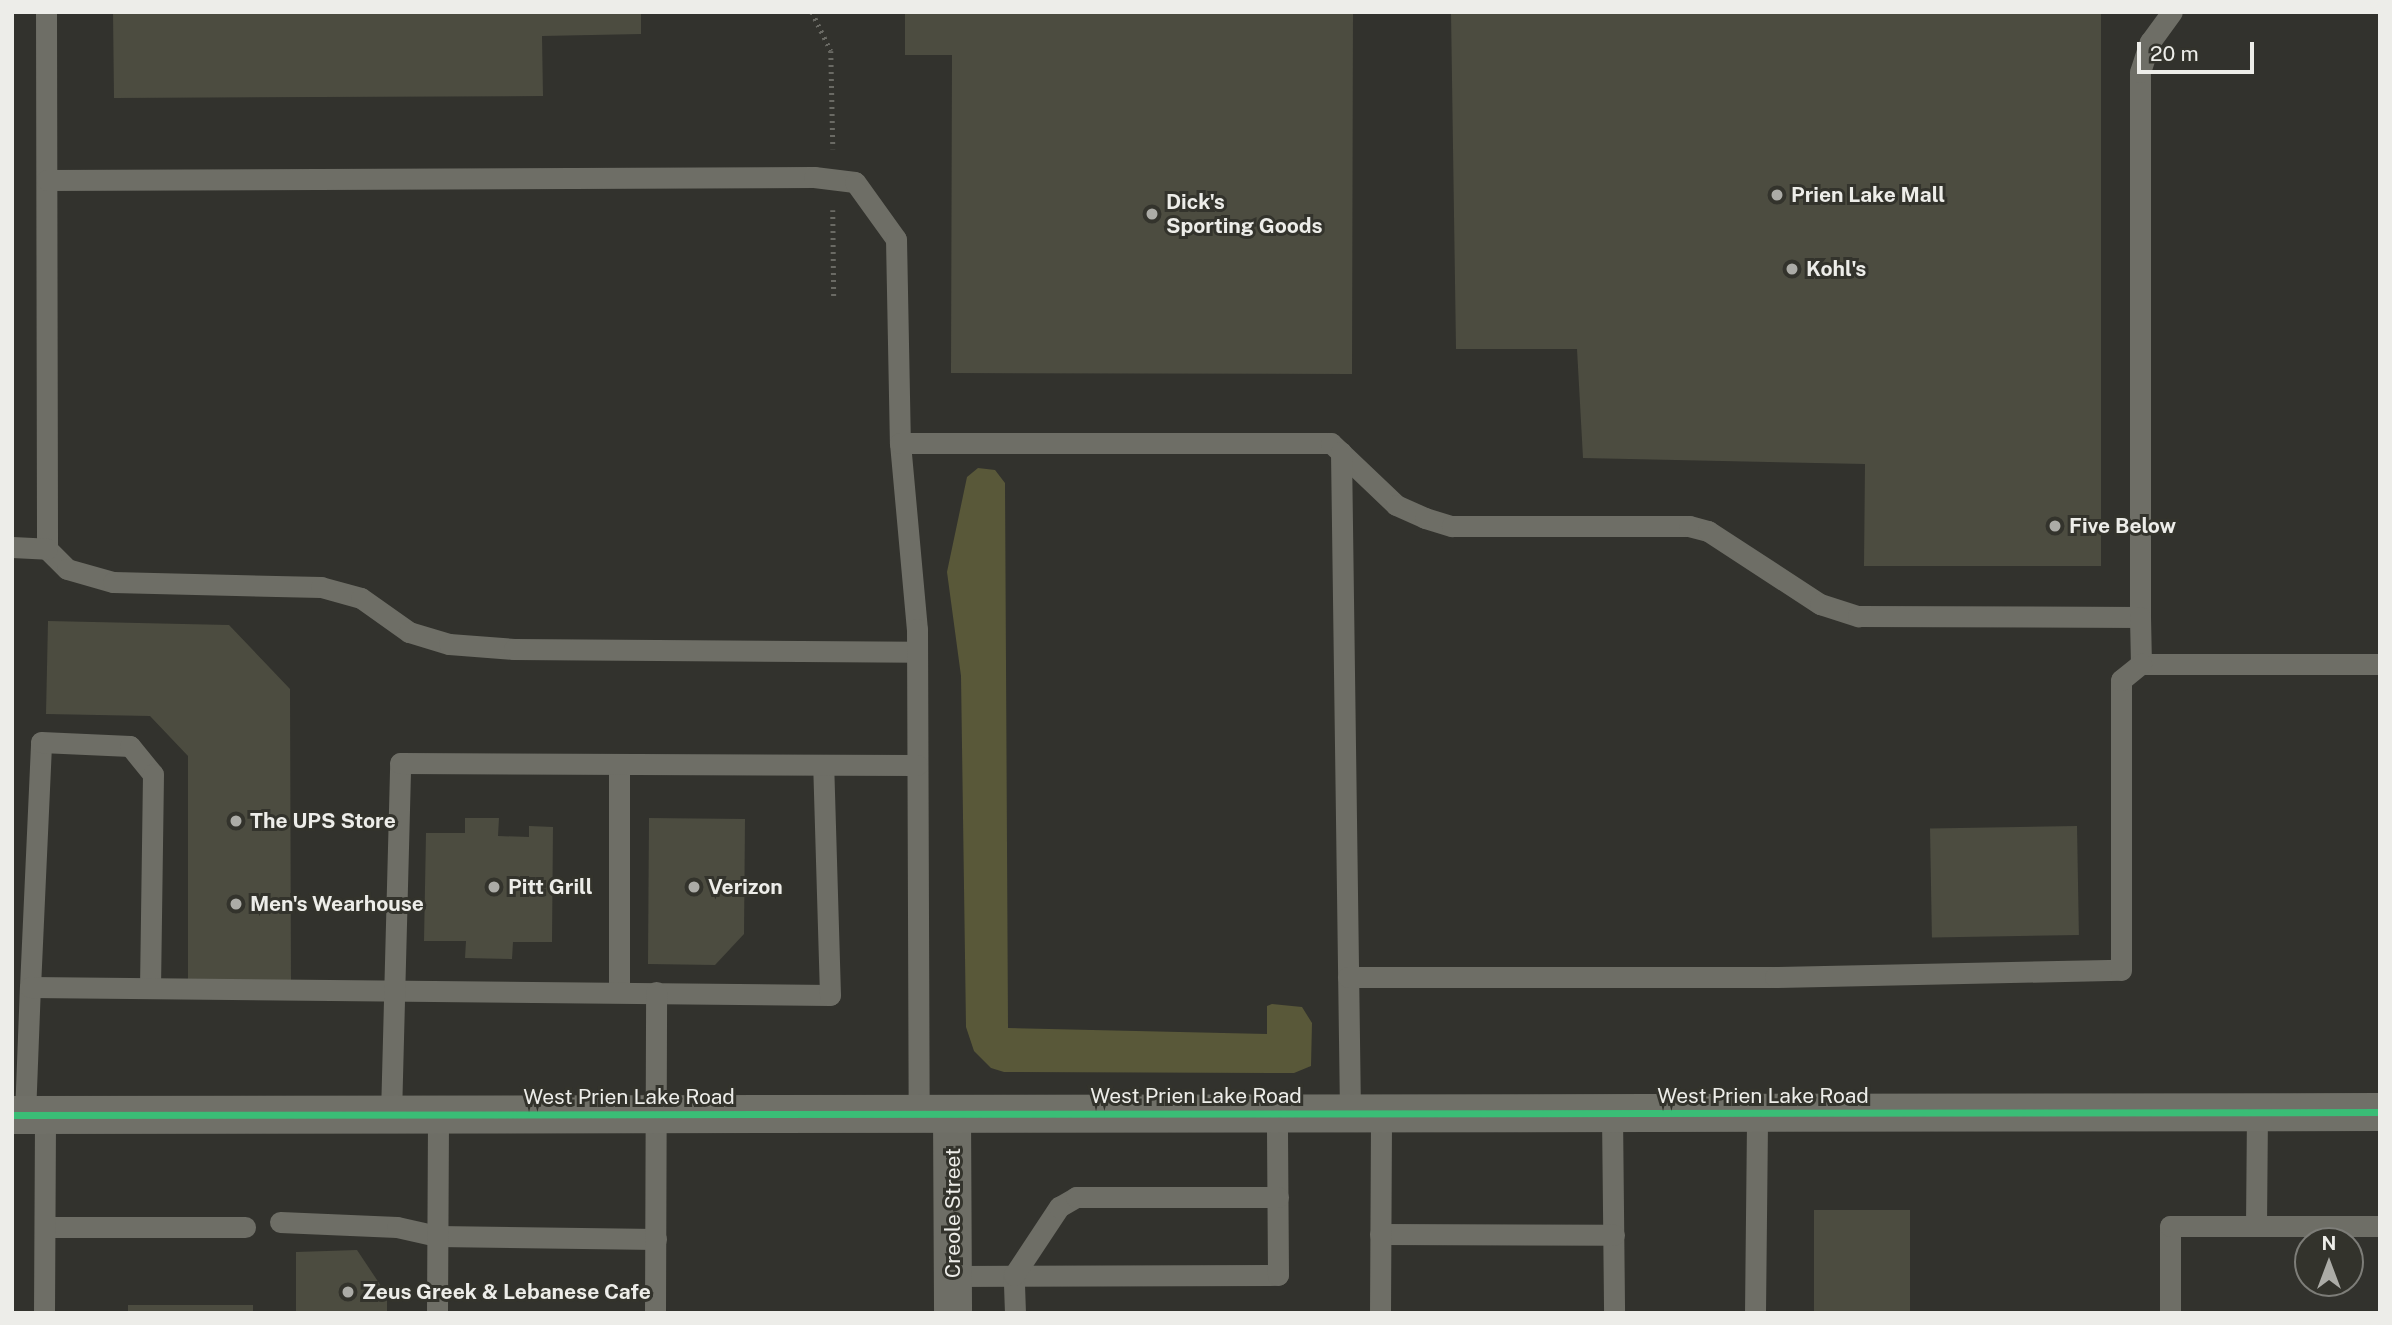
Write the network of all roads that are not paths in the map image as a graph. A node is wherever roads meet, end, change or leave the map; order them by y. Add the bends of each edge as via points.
1 (46, 12) edge
2 (2172, 12) edge
3 (47, 180) junction
4 (900, 443) junction
5 (1341, 452) junction
6 (12, 547) edge
7 (47, 549) junction
8 (2140, 617) junction
9 (917, 652) junction
10 (2141, 664) junction
11 (2380, 664) edge
12 (619, 764) junction
13 (823, 765) junction
14 (917, 765) junction
15 (1348, 977) junction
16 (30, 987) junction
17 (150, 988) junction
18 (394, 989) junction
19 (619, 992) junction
20 (656, 992) junction
21 (2256, 1112) junction
22 (2380, 1112) edge
23 (1757, 1113) junction
24 (936, 1114) junction
25 (1277, 1114) junction
26 (1366, 1114) junction
27 (1612, 1114) junction
28 (27, 1115) edge
29 (391, 1115) junction
30 (439, 1115) junction
31 (656, 1115) junction
32 (1278, 1197) junction
33 (280, 1222) dead end
34 (2256, 1226) junction
35 (2380, 1226) edge
36 (44, 1227) junction
37 (245, 1227) dead end
38 (1380, 1234) junction
39 (1614, 1235) junction
40 (437, 1236) junction
41 (656, 1239) junction
42 (1014, 1275) junction
43 (953, 1295) edge
44 (44, 1313) edge
45 (437, 1313) edge
46 (654, 1313) edge
47 (1015, 1313) edge
48 (1380, 1313) edge
49 (1614, 1313) edge
50 (1755, 1313) edge
51 (2169, 1313) edge

1 - 3 lane
2 - 8 lane via 2150,42 2140,72
3 - 4 lane via 814,177 855,181 896,239
3 - 7 lane
4 - 5 lane via 1331,443
4 - 9 lane
5 - 8 lane via 1396,505 1425,518 1452,526 1689,526 1709,531 1820,604 1858,616
5 - 15 lane
6 - 7 lane
7 - 9 lane via 67,569 113,582 321,587 361,598 410,632 449,644 513,649
8 - 10 lane
9 - 14 lane
10 - 11 lane
10 - 15 lane via 2121,680 2121,970
12 - 13 lane
12 - 18 lane via 400,763
12 - 19 lane
13 - 14 lane
13 - 20 lane via 830,995
14 - 24 lane
15 - 26 lane
16 - 17 lane
16 - 17 lane via 41,742 130,746 153,774
16 - 28 lane
17 - 18 lane
18 - 19 lane
18 - 29 lane
19 - 20 lane
20 - 31 lane
21 - 22 street, West Prien Lake Road
21 - 23 street, West Prien Lake Road
21 - 34 lane
23 - 27 street, West Prien Lake Road
23 - 50 lane
24 - 25 street, West Prien Lake Road
24 - 31 street, West Prien Lake Road
24 - 43 street, Creole Street
25 - 26 street, West Prien Lake Road
25 - 32 lane
26 - 27 street, West Prien Lake Road
26 - 38 lane
27 - 39 lane
28 - 29 street, West Prien Lake Road
28 - 36 lane
29 - 30 street, West Prien Lake Road
30 - 31 street, West Prien Lake Road
30 - 40 lane
31 - 41 lane
32 - 42 lane via 1076,1197 1059,1207
32 - 42 lane via 1278,1275
33 - 40 lane via 397,1227
34 - 35 lane
34 - 51 lane via 2169,1226
36 - 37 lane
36 - 44 lane
38 - 39 lane
38 - 48 lane
39 - 49 lane
40 - 41 lane
40 - 45 lane
41 - 46 lane
42 - 43 lane
42 - 47 lane

